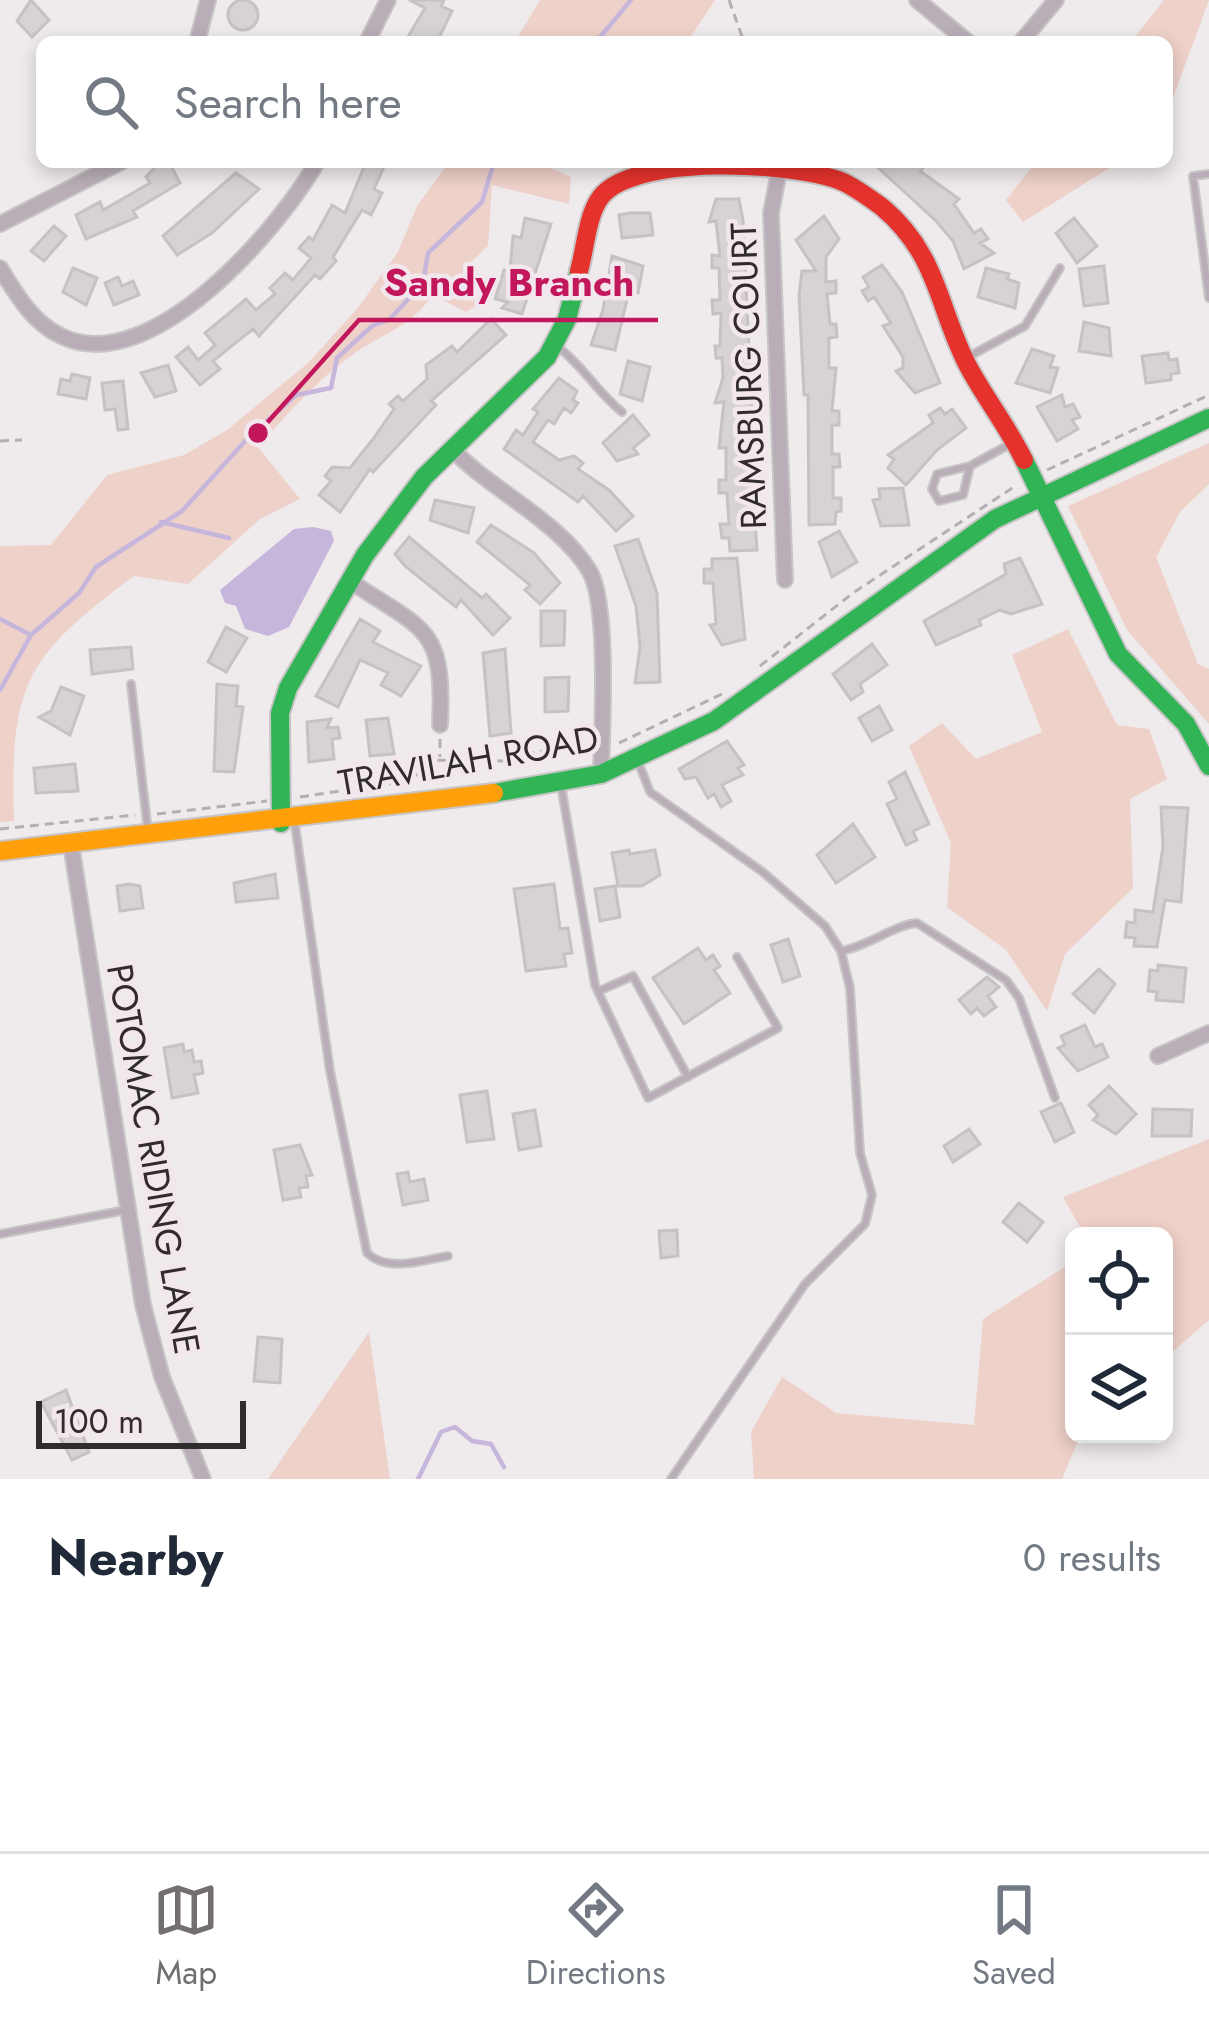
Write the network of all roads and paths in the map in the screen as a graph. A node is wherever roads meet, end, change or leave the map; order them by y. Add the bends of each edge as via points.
1 (208, 0) edge
2 (388, 0) edge
3 (729, 0) edge
4 (917, 0) edge
5 (1056, 0) edge
6 (199, 36) edge
7 (370, 36) edge
8 (742, 36) edge
9 (961, 36) edge
10 (1026, 36) edge
11 (109, 168) edge
12 (313, 168) edge
13 (672, 168) edge
14 (702, 168) edge
15 (779, 171) junction
16 (1209, 174) edge
17 (1209, 209) edge
18 (1198, 210) junction
19 (0, 224) edge
20 (0, 268) edge
21 (1060, 268) dead end
22 (1209, 298) edge
23 (555, 345) junction
24 (964, 359) junction
25 (1209, 395) edge
26 (622, 412) dead end
27 (1209, 418) edge
28 (22, 440) dead end
29 (0, 441) edge
30 (1015, 442) junction
31 (452, 449) junction
32 (970, 466) junction
33 (1035, 487) junction
34 (785, 580) dead end
35 (352, 582) junction
36 (748, 676) dead end
37 (131, 684) dead end
38 (731, 689) dead end
39 (440, 725) joint
40 (602, 749) junction
41 (440, 758) junction
42 (637, 761) junction
43 (1209, 766) edge
44 (602, 774) junction
45 (560, 782) junction
46 (280, 799) junction
47 (146, 814) junction
48 (288, 822) junction
49 (0, 829) edge
50 (148, 836) junction
51 (71, 844) junction
52 (0, 850) edge
53 (841, 951) junction
54 (737, 957) dead end
55 (598, 992) junction
56 (1209, 1034) edge
57 (1158, 1056) dead end
58 (688, 1077) junction
59 (1055, 1098) dead end
60 (126, 1210) junction
61 (0, 1234) edge
62 (448, 1256) dead end
63 (203, 1479) edge
64 (671, 1479) edge

1 - 6 street
2 - 7 street
3 - 8 path
4 - 9 street
5 - 10 street
11 - 19 street
12 - 20 street via 256,247 145,335 108,344 60,336 22,304
13 - 23 street via 619,181 598,200
14 - 15 street
15 - 24 street via 841,181 883,208 922,254
15 - 34 street, RAMSBURG COURT via 771,213
16 - 18 lane via 1193,176
17 - 18 lane
18 - 22 lane
21 - 24 lane via 1025,326
23 - 26 lane
23 - 31 street
24 - 30 street
25 - 33 path
27 - 33 street, TRAVILAH ROAD
28 - 29 path
30 - 32 lane
30 - 33 street
31 - 35 street
31 - 40 street via 588,569 603,679
32 - 32 lane via 937,474 934,496 959,499
33 - 36 path via 998,494
33 - 42 street, TRAVILAH ROAD via 714,721
33 - 43 street via 1118,654 1186,724
35 - 39 street via 419,626 437,652
35 - 46 street via 288,688 277,749
37 - 47 lane
38 - 40 path
39 - 41 path
40 - 41 path via 537,751 516,761
40 - 44 street
41 - 46 path via 426,760 414,780
42 - 44 street, TRAVILAH ROAD
42 - 53 lane via 650,791 764,873 825,926
44 - 45 street, TRAVILAH ROAD
45 - 48 street, TRAVILAH ROAD
45 - 55 lane
46 - 47 path
46 - 48 street
47 - 49 path
47 - 50 lane
48 - 50 street, TRAVILAH ROAD
48 - 62 lane via 367,1253 404,1264
50 - 51 street, TRAVILAH ROAD
51 - 52 street, TRAVILAH ROAD
51 - 60 street, POTOMAC RIDING LANE
53 - 59 lane via 917,923 997,971 1019,998
53 - 64 lane via 860,1153 872,1195 865,1223 805,1283
54 - 58 lane via 778,1028
55 - 58 lane via 633,976
55 - 58 lane via 648,1098
56 - 57 street
60 - 61 lane
60 - 63 street, POTOMAC RIDING LANE via 162,1377

